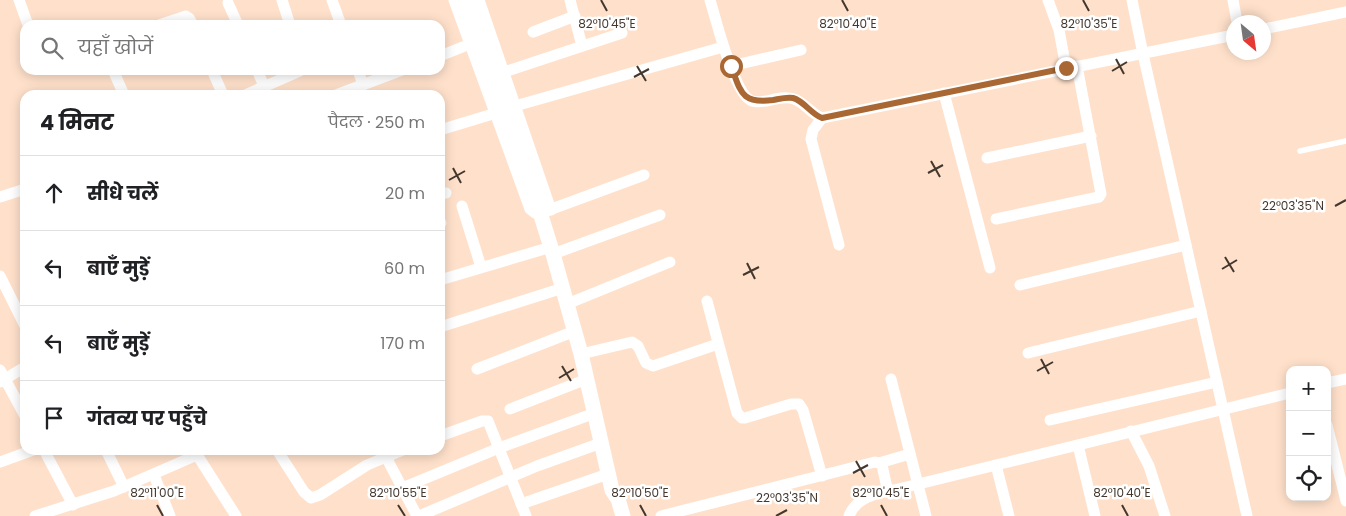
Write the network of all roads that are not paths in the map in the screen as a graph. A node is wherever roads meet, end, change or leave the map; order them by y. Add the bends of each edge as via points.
1 (19, 0) edge
2 (282, 0) edge
3 (332, 0) edge
4 (454, 0) edge
5 (467, 0) edge
6 (479, 0) edge
7 (570, 0) edge
8 (710, 0) edge
9 (1048, 0) edge
10 (1132, 0) edge
11 (1233, 0) edge
12 (228, 3) dead end
13 (1346, 12) edge
14 (1236, 15) edge
15 (574, 16) junction
16 (26, 20) edge
17 (174, 20) edge
18 (190, 20) edge
19 (236, 20) edge
20 (288, 20) edge
21 (339, 20) edge
22 (1271, 28) edge
23 (532, 32) dead end
24 (622, 33) dead end
25 (1226, 37) edge
26 (470, 44) junction
27 (582, 46) junction
28 (724, 47) junction
29 (801, 50) dead end
30 (445, 54) edge
31 (1143, 54) junction
32 (731, 66) junction
33 (1071, 67) junction
34 (504, 72) junction
35 (115, 75) edge
36 (214, 75) edge
37 (259, 75) edge
38 (290, 75) edge
39 (360, 75) edge
40 (389, 75) edge
41 (363, 85) junction
42 (264, 86) junction
43 (122, 90) edge
44 (221, 90) edge
45 (256, 90) edge
46 (350, 90) edge
47 (944, 93) junction
48 (515, 106) junction
49 (496, 113) junction
50 (822, 118) junction
51 (445, 128) edge
52 (1090, 136) junction
53 (1346, 140) edge
54 (1300, 151) dead end
55 (987, 158) dead end
56 (644, 175) dead end
57 (20, 191) edge
58 (0, 197) edge
59 (462, 206) dead end
60 (546, 211) junction
61 (660, 215) dead end
62 (996, 219) dead end
63 (839, 245) dead end
64 (1186, 245) junction
65 (552, 250) junction
66 (670, 262) dead end
67 (481, 268) junction
68 (990, 268) dead end
69 (0, 276) edge
70 (445, 279) edge
71 (1020, 285) dead end
72 (563, 288) junction
73 (707, 301) dead end
74 (567, 304) junction
75 (1201, 311) junction
76 (20, 316) edge
77 (445, 325) edge
78 (575, 331) junction
79 (718, 344) junction
80 (1028, 353) dead end
81 (581, 354) junction
82 (477, 369) dead end
83 (20, 370) edge
84 (2, 377) edge
85 (587, 379) junction
86 (891, 379) dead end
87 (1346, 379) edge
88 (1217, 382) junction
89 (1331, 382) edge
90 (1286, 393) edge
91 (20, 408) edge
92 (510, 408) dead end
93 (1223, 409) junction
94 (595, 413) junction
95 (1050, 420) dead end
96 (1131, 431) junction
97 (445, 434) edge
98 (1331, 441) edge
99 (601, 443) junction
100 (1078, 445) junction
101 (499, 448) junction
102 (910, 454) junction
103 (20, 455) edge
104 (47, 455) edge
105 (108, 455) edge
106 (191, 455) edge
107 (198, 455) edge
108 (280, 455) edge
109 (391, 455) edge
110 (386, 457) junction
111 (0, 462) edge
112 (879, 463) junction
113 (996, 465) junction
114 (608, 474) junction
115 (154, 475) junction
116 (916, 475) junction
117 (822, 476) junction
118 (510, 477) junction
119 (886, 482) junction
120 (124, 487) junction
121 (402, 488) junction
122 (612, 490) junction
123 (1346, 501) edge
124 (521, 504) junction
125 (73, 505) junction
126 (55, 514) edge
127 (35, 516) edge
128 (170, 516) edge
129 (236, 516) edge
130 (418, 516) edge
131 (526, 516) edge
132 (613, 516) edge
133 (622, 516) edge
134 (661, 516) edge
135 (849, 516) edge
136 (926, 516) edge
137 (1009, 516) edge
138 (1095, 516) edge
139 (1165, 516) edge
140 (1247, 516) edge

1 - 16 street
2 - 20 street
3 - 21 street
4 - 26 street
5 - 60 street via 534,193
6 - 34 street
7 - 15 street
8 - 28 street
9 - 33 street
10 - 31 street
11 - 14 street
12 - 19 street
13 - 22 street
15 - 23 street
15 - 27 street
17 - 18 street via 186,16
24 - 27 street
25 - 31 street
26 - 30 street
26 - 49 street
27 - 34 street
28 - 32 street
28 - 48 street
29 - 32 street
31 - 33 street
31 - 64 street
32 - 50 street via 746,98 760,102 793,98
33 - 47 street
33 - 52 street
34 - 48 street
35 - 43 street
36 - 44 street
37 - 42 street
38 - 42 street
39 - 41 street
40 - 41 street
41 - 46 street
42 - 45 street
47 - 50 street
47 - 68 street
48 - 60 street
49 - 51 street
49 - 60 street via 527,203 535,212
50 - 63 street via 811,139
52 - 55 street
52 - 62 street via 1102,190 1099,196
53 - 54 lane
56 - 60 street
57 - 58 street
59 - 67 street
60 - 65 street
61 - 65 street
64 - 71 street
64 - 75 street
65 - 67 street
65 - 72 street
66 - 74 street
67 - 70 street
69 - 76 street
72 - 74 street
72 - 77 street
73 - 79 street
74 - 78 street
75 - 80 street
75 - 88 street
78 - 81 street
78 - 82 street
79 - 81 street via 653,366 646,363 638,346 632,342
79 - 117 street via 739,416 745,418 799,404
81 - 85 street
83 - 84 street
84 - 91 street
85 - 92 street
85 - 94 street
86 - 102 street
87 - 89 street
88 - 93 street
88 - 95 street
90 - 93 street
93 - 96 street
93 - 140 street
94 - 99 street
94 - 101 street
96 - 100 street
96 - 139 street via 1149,466
97 - 101 street via 486,420
98 - 123 street
99 - 114 street
99 - 118 street
100 - 113 street
100 - 138 street
101 - 118 street
101 - 121 street
102 - 112 street
102 - 116 street
103 - 111 street
104 - 125 street
105 - 120 street
106 - 115 street
107 - 129 street
108 - 110 street via 311,498
109 - 110 street
110 - 121 street
112 - 117 street
112 - 119 street
113 - 116 street
113 - 137 street
114 - 122 street
114 - 124 street
115 - 120 street
115 - 128 street
116 - 119 street
116 - 136 street
117 - 134 street
118 - 124 street
118 - 130 street
119 - 135 street via 856,504
120 - 125 street
121 - 130 street
122 - 132 street
122 - 133 street
124 - 131 street
125 - 126 street
126 - 127 street

